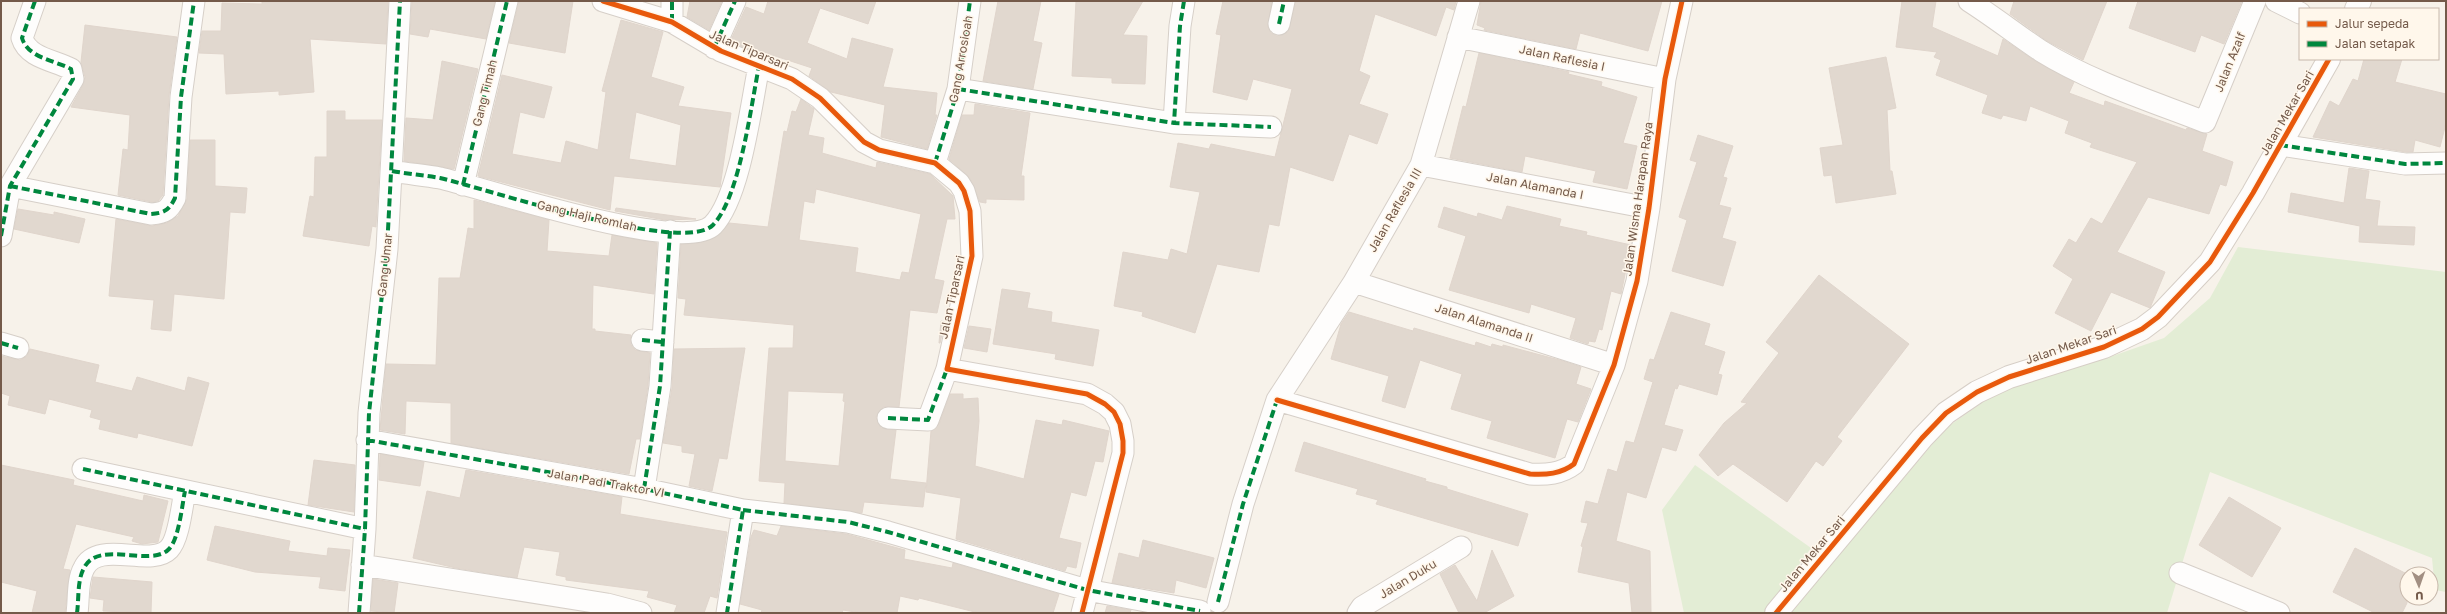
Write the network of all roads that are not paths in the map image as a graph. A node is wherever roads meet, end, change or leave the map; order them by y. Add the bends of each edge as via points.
1 (35, 1) edge
2 (194, 1) edge
3 (400, 1) edge
4 (507, 1) edge
5 (603, 1) edge
6 (672, 1) edge
7 (735, 1) edge
8 (970, 1) edge
9 (1184, 1) edge
10 (1284, 1) edge
11 (1469, 1) edge
12 (1682, 1) edge
13 (1969, 1) edge
14 (2255, 1) edge
15 (2276, 1) edge
16 (2299, 12) edge
17 (672, 22) junction
18 (1280, 24) dead end
19 (1458, 37) junction
20 (714, 48) junction
21 (2328, 60) edge
22 (759, 66) junction
23 (1665, 79) junction
24 (958, 89) junction
25 (1174, 123) junction
26 (1271, 127) dead end
27 (2280, 145) junction
28 (936, 163) junction
29 (2446, 163) edge
30 (1421, 164) junction
31 (392, 171) junction
32 (463, 185) junction
33 (10, 186) junction
34 (1649, 208) junction
35 (670, 231) junction
36 (1, 236) edge
37 (1354, 282) junction
38 (642, 340) dead end
39 (663, 342) junction
40 (1614, 365) junction
41 (947, 369) junction
42 (1277, 400) junction
43 (888, 418) dead end
44 (367, 440) junction
45 (83, 469) dead end
46 (644, 489) junction
47 (185, 491) junction
48 (743, 510) junction
49 (365, 529) junction
50 (1461, 547) dead end
51 (362, 565) junction
52 (2180, 572) dead end
53 (1087, 590) junction
54 (1218, 602) dead end
55 (605, 609) edge
56 (1200, 611) dead end
57 (77, 613) edge
58 (358, 613) edge
59 (641, 613) edge
60 (727, 613) edge
61 (1082, 613) edge
62 (1358, 613) edge
63 (1776, 613) edge
64 (2279, 613) edge

1 - 33 street via 22,38 24,44 29,52 71,69 73,79
2 - 33 street via 181,97 175,198 171,207 165,212 151,214
3 - 31 street, Gang Umar
4 - 32 street, Gang Timah
5 - 17 street, Jalan Tiparsari
6 - 17 street
7 - 20 street
8 - 24 street, Gang Arrosioah
9 - 25 street
10 - 18 street
11 - 19 street, Jalan Raflesia III
12 - 23 street, Jalan Wisma Harapan Raya
13 - 14 street, Jalan Azalf via 2042,51 2068,65 2110,85 2205,122
15 - 16 street
17 - 20 street, Jalan Tiparsari
19 - 23 street, Jalan Raflesia I
19 - 30 street, Jalan Raflesia III
20 - 22 street, Jalan Tiparsari
21 - 27 street, Jalan Mekar Sari
22 - 28 street, Jalan Tiparsari via 806,87 879,150
22 - 35 street, Gang Haji Romlah via 736,179 719,217 706,230 681,233
23 - 34 street, Jalan Wisma Harapan Raya
24 - 25 street
24 - 28 street, Gang Arrosioah
25 - 26 street
27 - 29 street via 2405,164
27 - 63 street, Jalan Mekar Sari via 2254,193 2210,262 2158,317 2142,329 2104,347 2008,377 1977,392 1946,413 1922,438
28 - 41 street, Jalan Tiparsari via 964,191 970,211 972,236 972,256
30 - 34 street, Jalan Alamanda I
30 - 37 street, Jalan Raflesia III
31 - 32 street, Gang Haji Romlah via 440,178
31 - 44 street, Gang Umar via 387,249
32 - 35 street, Gang Haji Romlah via 604,222
33 - 36 street
34 - 40 street, Jalan Wisma Harapan Raya via 1637,281
35 - 39 street
37 - 40 street, Jalan Alamanda II
37 - 42 street, Jalan Raflesia III
38 - 39 street
39 - 46 street via 660,386
40 - 42 street, Jalan Wisma Harapan Raya via 1574,464 1557,472 1530,474
41 - 43 street, Jalan Tiparsari via 928,420
41 - 53 street via 1087,394 1114,412 1120,424 1123,452
42 - 54 street, Jalan Raflesia III via 1243,504
44 - 46 street, Jalan Padi Traktor VI
44 - 49 street, Gang Umar
45 - 47 street
46 - 48 street, Jalan Padi Traktor VI
47 - 49 street
47 - 57 street via 170,549 157,556 107,555 88,562 81,576
48 - 53 street, Jalan Padi Traktor VI via 848,522
48 - 60 street
49 - 51 street, Gang Umar
50 - 62 street, Jalan Duku via 1362,607
51 - 55 street
51 - 58 street, Gang Umar
52 - 64 street
53 - 56 street, Jalan Padi Traktor VI
53 - 61 street
55 - 59 street

